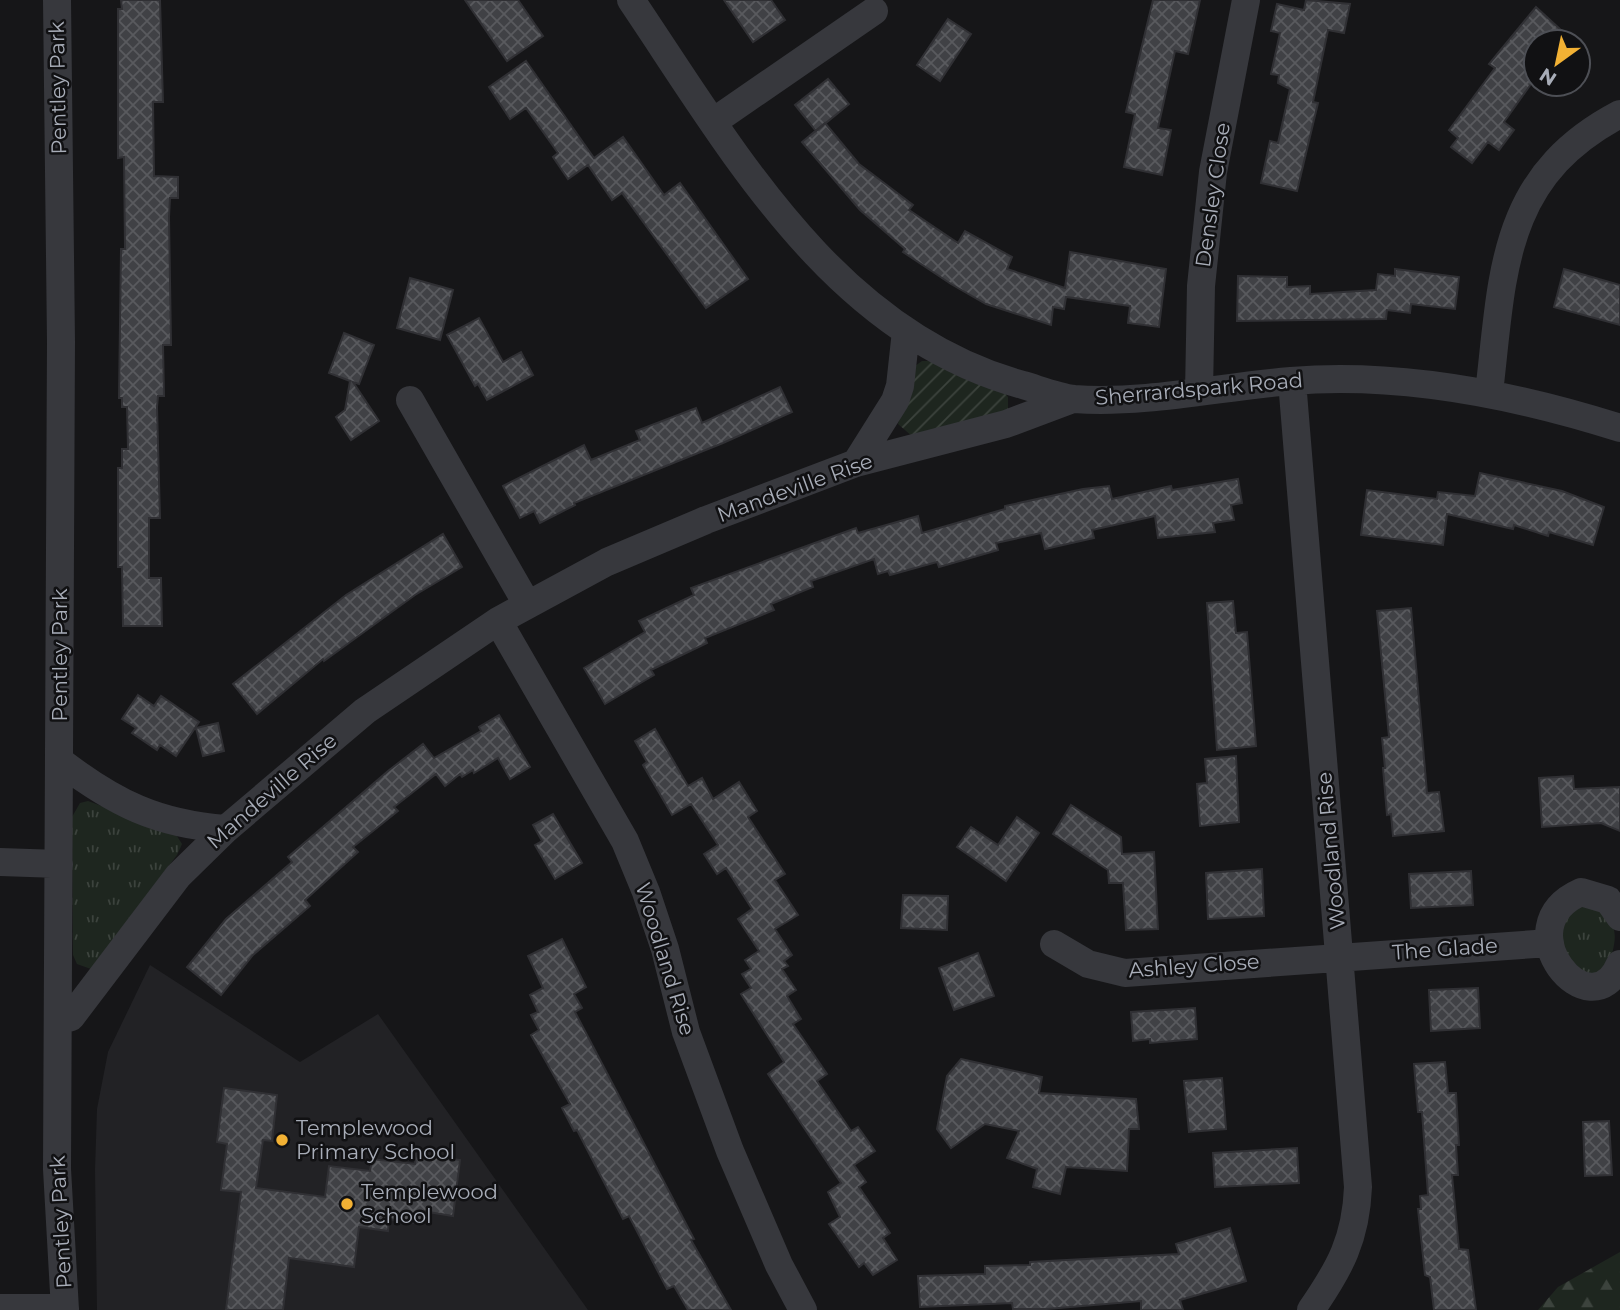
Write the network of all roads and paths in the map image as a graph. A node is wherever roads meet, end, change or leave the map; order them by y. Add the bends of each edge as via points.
1 (57, 0) edge
2 (631, 0) edge
3 (1246, 0) edge
4 (874, 11) dead end
5 (1620, 114) edge
6 (713, 121) junction
7 (906, 331) junction
8 (1292, 381) junction
9 (1199, 392) junction
10 (1489, 393) junction
11 (1073, 399) junction
12 (410, 400) dead end
13 (1620, 428) edge
14 (856, 463) junction
15 (527, 604) junction
16 (498, 621) junction
17 (61, 762) junction
18 (226, 829) junction
19 (0, 862) edge
20 (59, 864) junction
21 (1620, 917) edge
22 (1550, 943) junction
23 (1054, 944) dead end
24 (1339, 956) junction
25 (1620, 964) edge
26 (58, 1021) junction
27 (0, 1308) edge
28 (65, 1309) edge
29 (803, 1310) edge
30 (1311, 1310) edge

1 - 17 street, Pentley Park
2 - 6 street, Sherrardspark Road
3 - 9 street, Densley Close via 1213,172 1201,286
4 - 6 street
5 - 10 street via 1555,159 1533,189 1504,268
6 - 7 street, Sherrardspark Road via 773,206 813,252
7 - 11 street, Sherrardspark Road via 969,367
7 - 14 street via 895,401
8 - 9 street, Sherrardspark Road
8 - 10 street, Sherrardspark Road via 1387,382
8 - 24 street, Woodland Rise
9 - 11 street, Sherrardspark Road
10 - 13 street, Sherrardspark Road
11 - 14 street, Mandeville Rise via 1006,424
12 - 15 street
14 - 15 street, Mandeville Rise via 607,562
15 - 16 street, Mandeville Rise
16 - 18 street, Mandeville Rise via 365,710
16 - 29 street, Woodland Rise via 625,841 650,904 686,1032 730,1152
17 - 18 street via 132,809 196,827
17 - 20 street, Pentley Park
18 - 26 street, Mandeville Rise via 178,876 71,1017
19 - 20 street
20 - 26 street, Pentley Park
21 - 22 street via 1608,900 1581,892 1559,905 1551,923
22 - 24 street, The Glade
22 - 25 street via 1565,977 1583,986 1604,983
23 - 24 street, Ashley Close via 1088,964 1125,972
24 - 30 street, Woodland Rise via 1358,1187 1356,1222 1342,1259
26 - 28 street, Pentley Park via 57,1169
27 - 28 street

